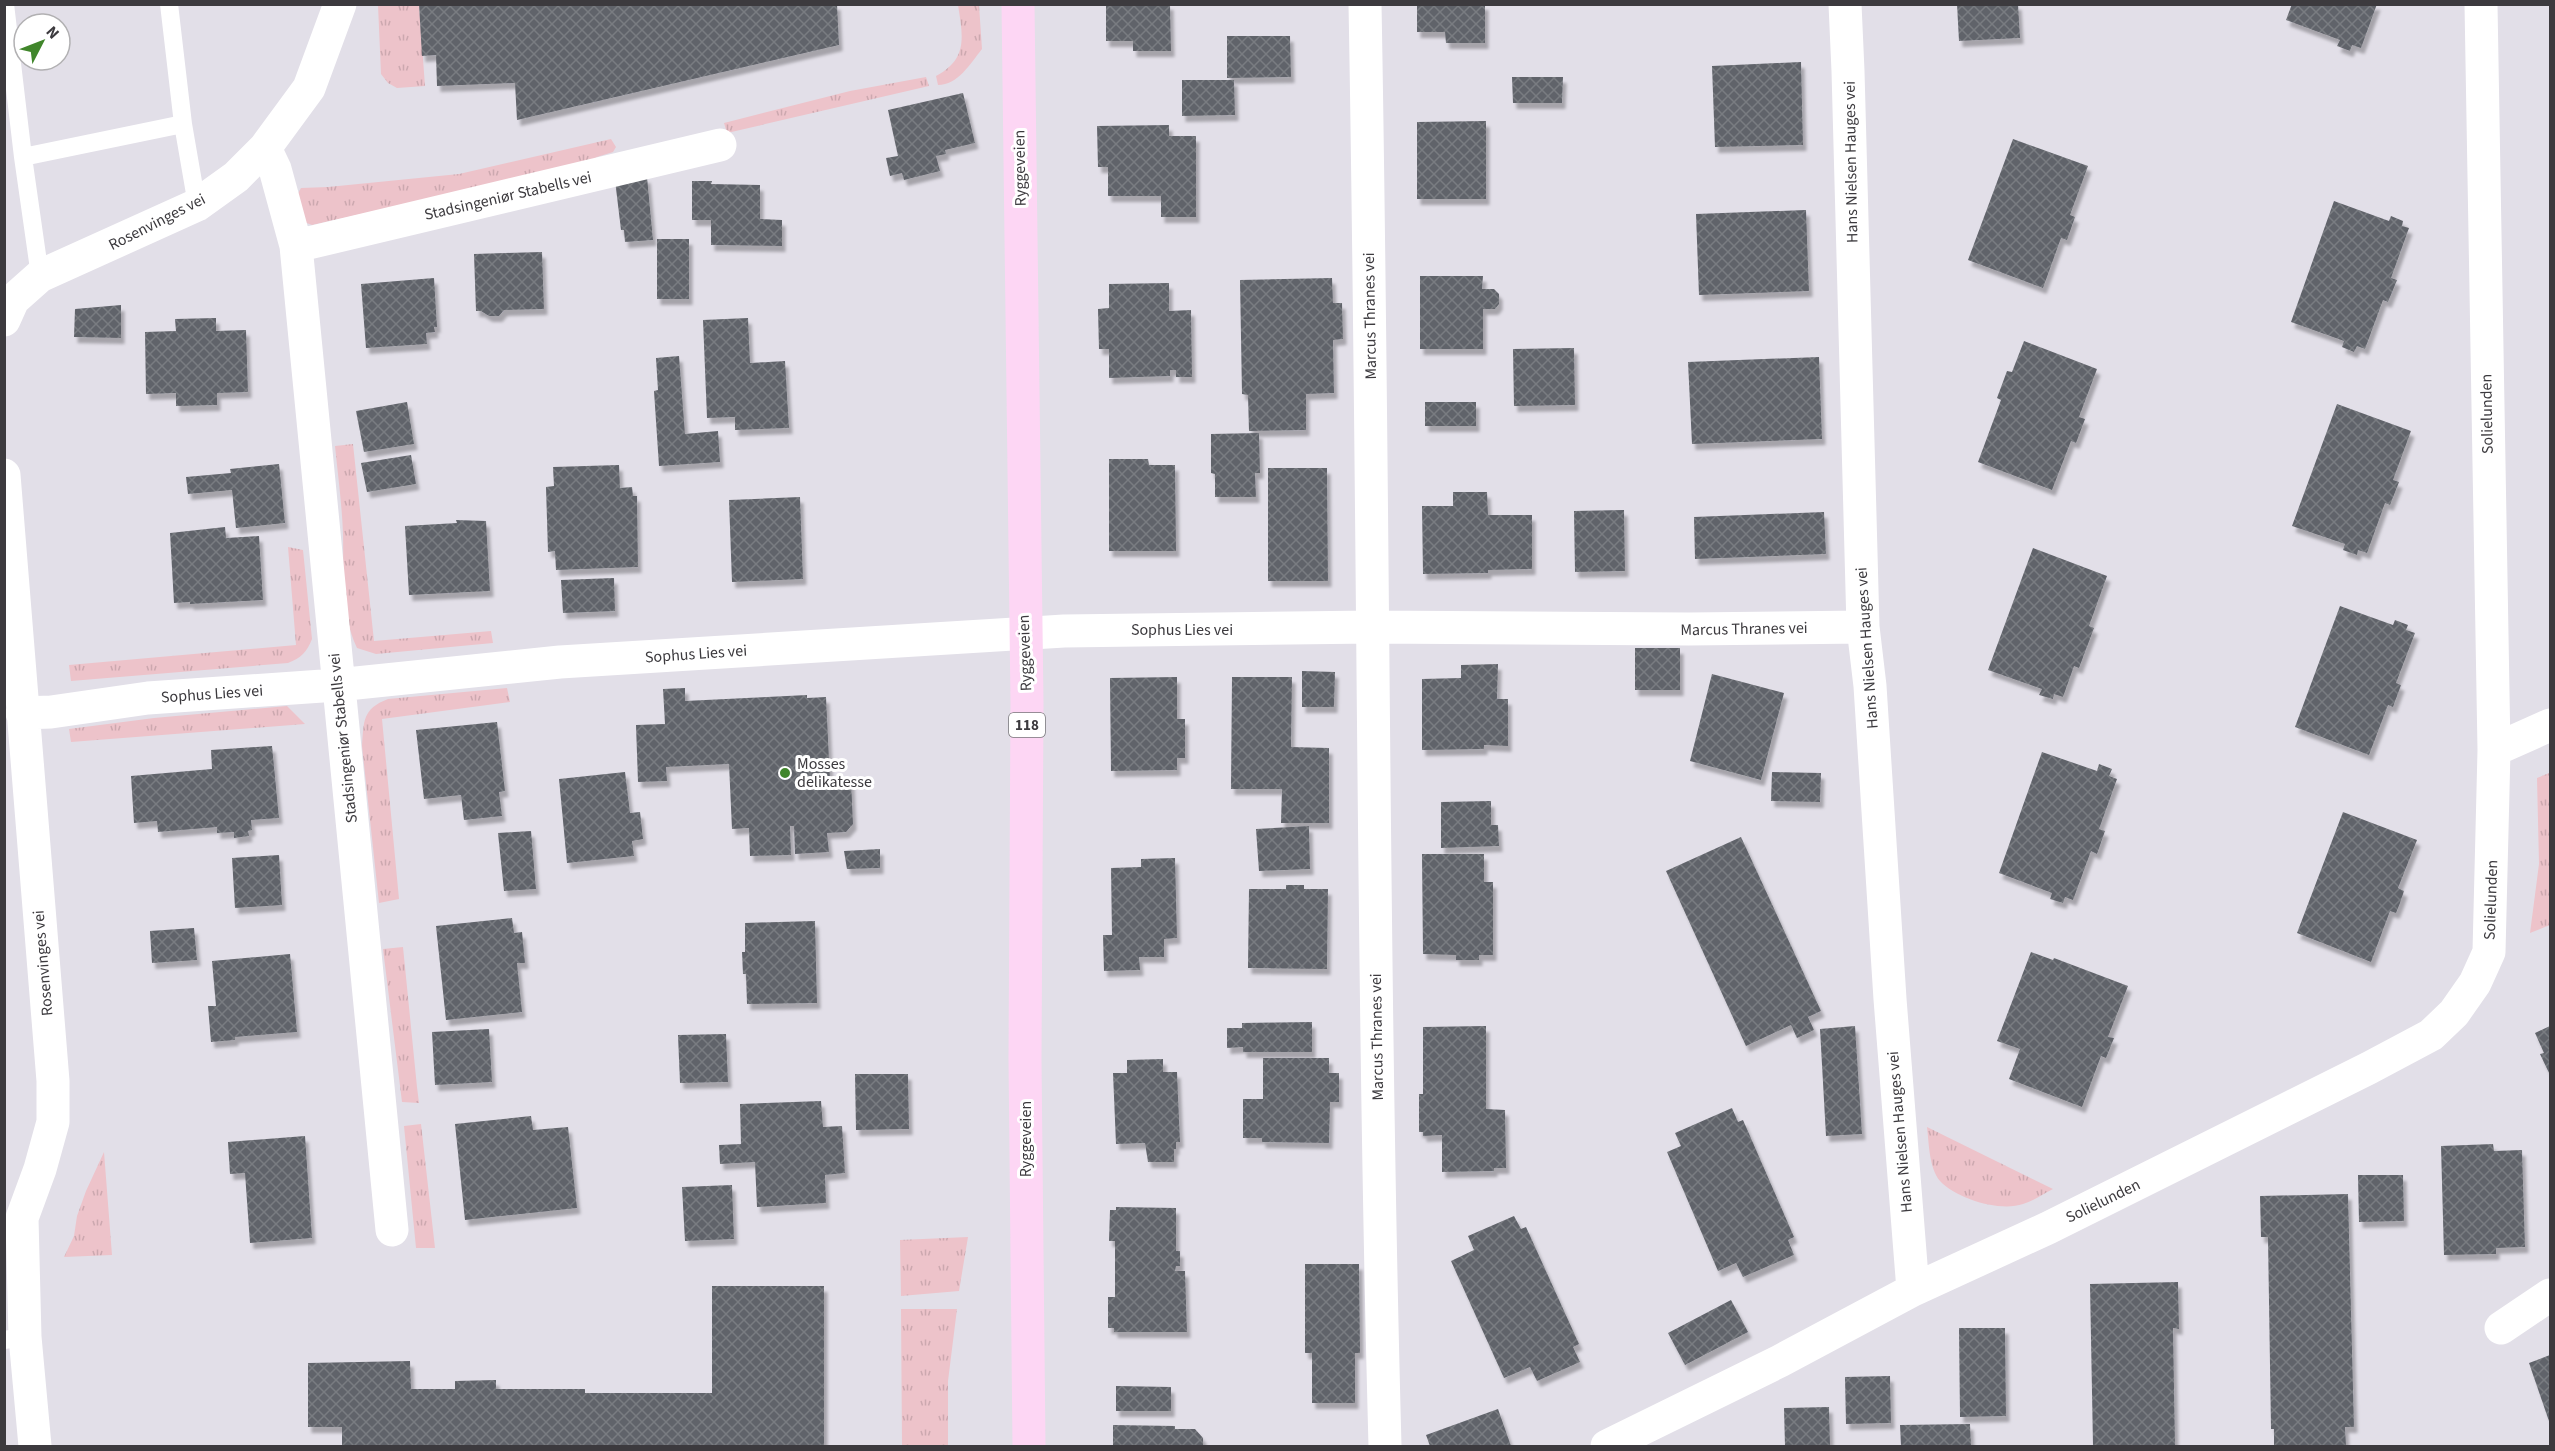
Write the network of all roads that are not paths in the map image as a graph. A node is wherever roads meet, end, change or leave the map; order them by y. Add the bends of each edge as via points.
1 (5, 4) edge
2 (169, 4) edge
3 (340, 4) edge
4 (1018, 4) edge
5 (1365, 4) edge
6 (1845, 4) edge
7 (2481, 4) edge
8 (183, 124) junction
9 (720, 145) dead end
10 (265, 148) junction
11 (23, 157) junction
12 (197, 205) junction
13 (296, 246) junction
14 (40, 276) junction
15 (7, 307) edge
16 (4, 475) edge
17 (1372, 627) junction
18 (1863, 627) junction
19 (1024, 634) junction
20 (338, 685) junction
21 (22, 713) junction
22 (2550, 725) edge
23 (2494, 750) junction
24 (392, 1230) dead end
25 (1913, 1290) junction
26 (2550, 1295) edge
27 (2501, 1328) dead end
28 (15, 1338) edge
29 (35, 1446) edge
30 (1029, 1446) edge
31 (1385, 1446) edge
32 (1607, 1446) edge

1 - 11 lane
2 - 8 lane
3 - 10 street, Rosenvinges vei via 309,88
4 - 19 main road, Ryggeveien / 118
5 - 17 street, Marcus Thranes vei
6 - 18 street, Hans Nielsen Hauges vei
7 - 23 street, Solielunden
8 - 11 lane
8 - 12 lane
9 - 13 street, Stadsingeniør Stabells vei
10 - 12 street, Rosenvinges vei via 236,177
10 - 13 street, Stadsingeniør Stabells vei via 275,169
11 - 14 lane
12 - 14 street, Rosenvinges vei
13 - 20 street, Stadsingeniør Stabells vei
14 - 15 street, Rosenvinges vei
16 - 21 street, Rosenvinges vei
17 - 18 street, Marcus Thranes vei
17 - 19 street, Sophus Lies vei
17 - 31 street, Marcus Thranes vei
18 - 25 street, Hans Nielsen Hauges vei
19 - 20 street, Sophus Lies vei via 561,662
19 - 30 main road, Ryggeveien / 118
20 - 21 street, Sophus Lies vei via 148,698
20 - 24 street, Stadsingeniør Stabells vei
21 - 28 street, Rosenvinges vei via 53,1081 53,1122 22,1218
22 - 23 street
23 - 25 street, Solielunden via 2489,952 2470,991 2431,1035 2048,1228
25 - 32 street, Solielunden
26 - 27 street
28 - 29 street, Rosenvinges vei

